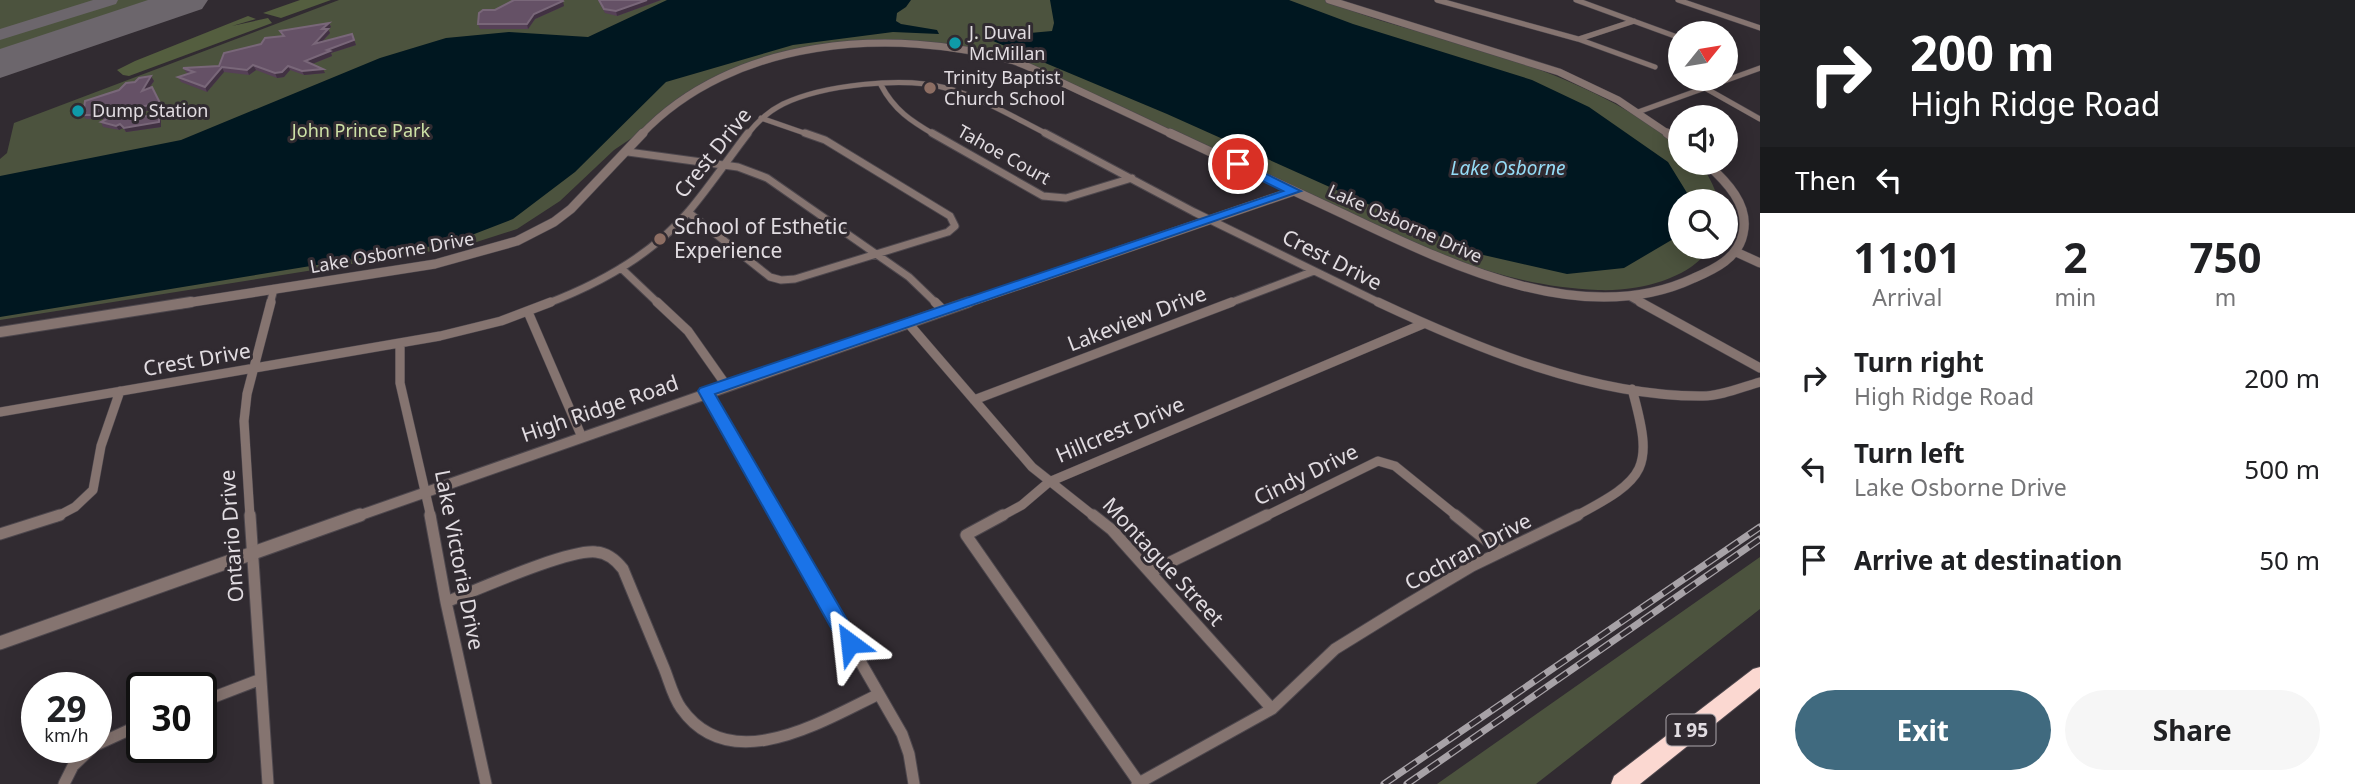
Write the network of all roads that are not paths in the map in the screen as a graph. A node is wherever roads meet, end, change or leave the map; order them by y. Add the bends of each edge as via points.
1 (1329, 0) edge
2 (1437, 0) edge
3 (1576, 0) edge
4 (1678, 0) edge
5 (1634, 21) junction
6 (1760, 28) edge
7 (1668, 34) edge
8 (1578, 39) junction
9 (1655, 67) dead end
10 (1760, 68) edge
11 (1738, 76) edge
12 (881, 85) junction
13 (1697, 91) edge
14 (1710, 91) edge
15 (1638, 112) junction
16 (761, 118) junction
17 (1760, 119) edge
18 (1668, 133) edge
19 (628, 152) junction
20 (724, 165) junction
21 (1132, 178) junction
22 (1294, 191) junction
23 (1738, 203) edge
24 (688, 212) junction
25 (1212, 219) junction
26 (1738, 248) edge
27 (1738, 253) edge
28 (876, 254) junction
29 (1728, 259) edge
30 (1760, 263) edge
31 (621, 268) junction
32 (1314, 271) junction
33 (274, 289) junction
34 (1629, 296) junction
35 (944, 310) junction
36 (528, 312) junction
37 (908, 323) junction
38 (1423, 324) junction
39 (0, 332) edge
40 (400, 343) junction
41 (253, 369) junction
42 (1760, 369) edge
43 (1760, 382) edge
44 (726, 385) junction
45 (1632, 389) junction
46 (120, 391) junction
47 (706, 391) junction
48 (974, 400) junction
49 (0, 412) edge
50 (581, 435) junction
51 (1049, 482) junction
52 (426, 491) junction
53 (0, 534) edge
54 (1502, 552) junction
55 (252, 553) junction
56 (1150, 572) junction
57 (446, 602) junction
58 (0, 643) edge
59 (1760, 676) edge
60 (261, 679) junction
61 (879, 694) junction
62 (217, 696) edge
63 (1272, 709) junction
64 (76, 763) edge
65 (1138, 783) edge
66 (64, 784) edge
67 (268, 784) edge
68 (486, 784) edge
69 (914, 784) edge
70 (1622, 784) edge

1 - 15 street via 1535,64
2 - 8 street
3 - 5 street
4 - 6 street
5 - 7 street
5 - 8 street
8 - 9 street
10 - 11 street
12 - 16 street, Crest Drive via 806,95
12 - 21 street, Crest Drive via 932,85 966,94
12 - 21 street, Tahoe Court via 890,103 907,119 1043,196 1061,199
13 - 15 street
14 - 17 street
15 - 18 street
16 - 20 street, Crest Drive
16 - 28 street via 840,147 955,222 948,232
19 - 20 street
19 - 22 street, Lake Osborne Drive via 664,112 702,86 746,66 823,51 930,46 984,53 1032,68
19 - 33 street, Lake Osborne Drive via 575,207 512,243 435,264
20 - 24 street, Crest Drive
20 - 28 street via 767,178
21 - 25 street, Crest Drive
22 - 25 street, High Ridge Road
22 - 34 street, Lake Osborne Drive via 1486,276 1565,293
23 - 26 street via 1743,211 1743,237
24 - 28 street via 775,279 795,279
24 - 31 street, Crest Drive via 654,245
25 - 32 street, Crest Drive
25 - 35 street, High Ridge Road
27 - 30 street
28 - 35 street
29 - 34 street, Lake Osborne Drive via 1688,283
31 - 36 street, Crest Drive
31 - 44 street via 688,331
32 - 38 street, Crest Drive
32 - 48 street, Lakeview Drive
33 - 39 street, Lake Osborne Drive
33 - 41 street, Ontario Drive
34 - 42 street
35 - 37 street, High Ridge Road
36 - 40 street, Crest Drive via 469,330
36 - 50 street
37 - 44 street, High Ridge Road
37 - 48 street, Montague Street
38 - 45 street, Crest Drive via 1522,361
38 - 51 street, Hillcrest Drive
40 - 41 street, Crest Drive
40 - 52 street, Lake Victoria Drive via 400,383
41 - 46 street, Crest Drive
41 - 55 street, Ontario Drive via 244,421
43 - 45 street via 1737,391 1697,396
44 - 47 street, High Ridge Road
45 - 54 street, Cochran Drive via 1645,437 1644,461 1638,473 1618,491
46 - 49 street, Crest Drive
46 - 53 street via 89,497 62,513
47 - 50 street, High Ridge Road
47 - 61 street
48 - 51 street, Montague Street
50 - 52 street, High Ridge Road
51 - 56 street, Montague Street via 1094,512
51 - 65 street, Hillcrest Drive via 1021,505 966,535
52 - 55 street, High Ridge Road
52 - 57 street, Lake Victoria Drive
54 - 56 street, Cindy Drive via 1395,466 1378,461
54 - 63 street, Cochran Drive via 1335,649
55 - 58 street, High Ridge Road
55 - 60 street, Ontario Drive
56 - 63 street, Montague Street
57 - 61 street via 573,554 607,553 620,562 680,707 710,734 741,743 775,740
57 - 68 street, Lake Victoria Drive
59 - 70 highway, I 95
60 - 62 street
60 - 67 street, Ontario Drive
61 - 69 street via 902,734
63 - 65 street, Cochran Drive
64 - 66 street

